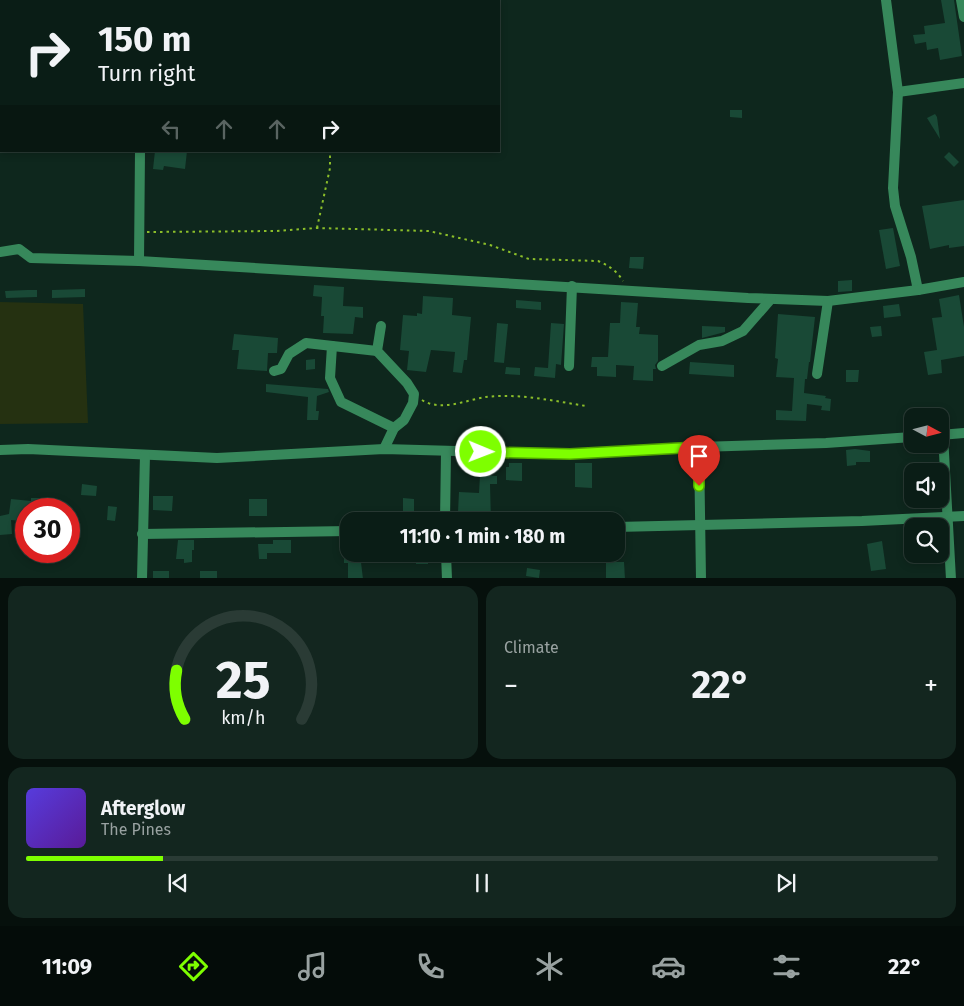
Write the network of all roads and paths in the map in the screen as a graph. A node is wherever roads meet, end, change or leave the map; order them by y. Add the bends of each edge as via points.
1 (886, 0) edge
2 (961, 0) edge
3 (964, 17) edge
4 (964, 83) edge
5 (898, 92) junction
6 (140, 152) edge
7 (330, 152) edge
8 (317, 228) junction
9 (140, 232) junction
10 (0, 252) edge
11 (139, 260) junction
12 (964, 282) edge
13 (572, 286) junction
14 (630, 290) junction
15 (918, 290) junction
16 (771, 298) junction
17 (828, 301) junction
18 (381, 326) dead end
19 (332, 346) junction
20 (377, 352) junction
21 (569, 366) dead end
22 (662, 366) dead end
23 (274, 371) dead end
24 (817, 374) dead end
25 (414, 394) junction
26 (586, 406) dead end
27 (394, 428) junction
28 (964, 433) edge
29 (949, 434) edge
30 (904, 438) edge
31 (699, 447) junction
32 (384, 449) junction
33 (0, 450) edge
34 (446, 452) junction
35 (942, 453) edge
36 (145, 455) junction
37 (445, 512) edge
38 (947, 516) junction
39 (964, 516) edge
40 (700, 526) junction
41 (625, 527) edge
42 (340, 530) edge
43 (142, 534) junction
44 (446, 562) edge
45 (142, 578) edge
46 (447, 578) edge
47 (701, 578) edge
48 (952, 578) edge

1 - 5 street
2 - 3 street
4 - 5 street
5 - 15 street via 893,188
6 - 9 street
7 - 8 path via 330,168
8 - 9 path
8 - 14 path via 429,230 490,245 529,259 598,261 620,276
9 - 11 street
10 - 11 street via 19,249 31,258
11 - 13 street
12 - 15 street
13 - 14 street
13 - 21 street
14 - 16 street
15 - 17 street
16 - 17 street
16 - 22 street via 743,331 722,341 699,345
17 - 24 street
18 - 20 street
19 - 20 street
19 - 23 street via 306,343 288,354 281,369
19 - 27 street via 330,378 341,402
20 - 25 street
25 - 26 path via 440,406 505,396
25 - 27 street via 413,404 404,420
27 - 32 street
28 - 29 street
30 - 31 street
31 - 34 street via 570,454
31 - 40 street
32 - 34 street
32 - 36 street via 217,458
33 - 36 street
34 - 37 street
35 - 38 street
36 - 43 street
38 - 39 street
38 - 40 street via 862,522
38 - 48 street
40 - 41 street
40 - 47 street
42 - 43 street
43 - 45 street
44 - 46 street

